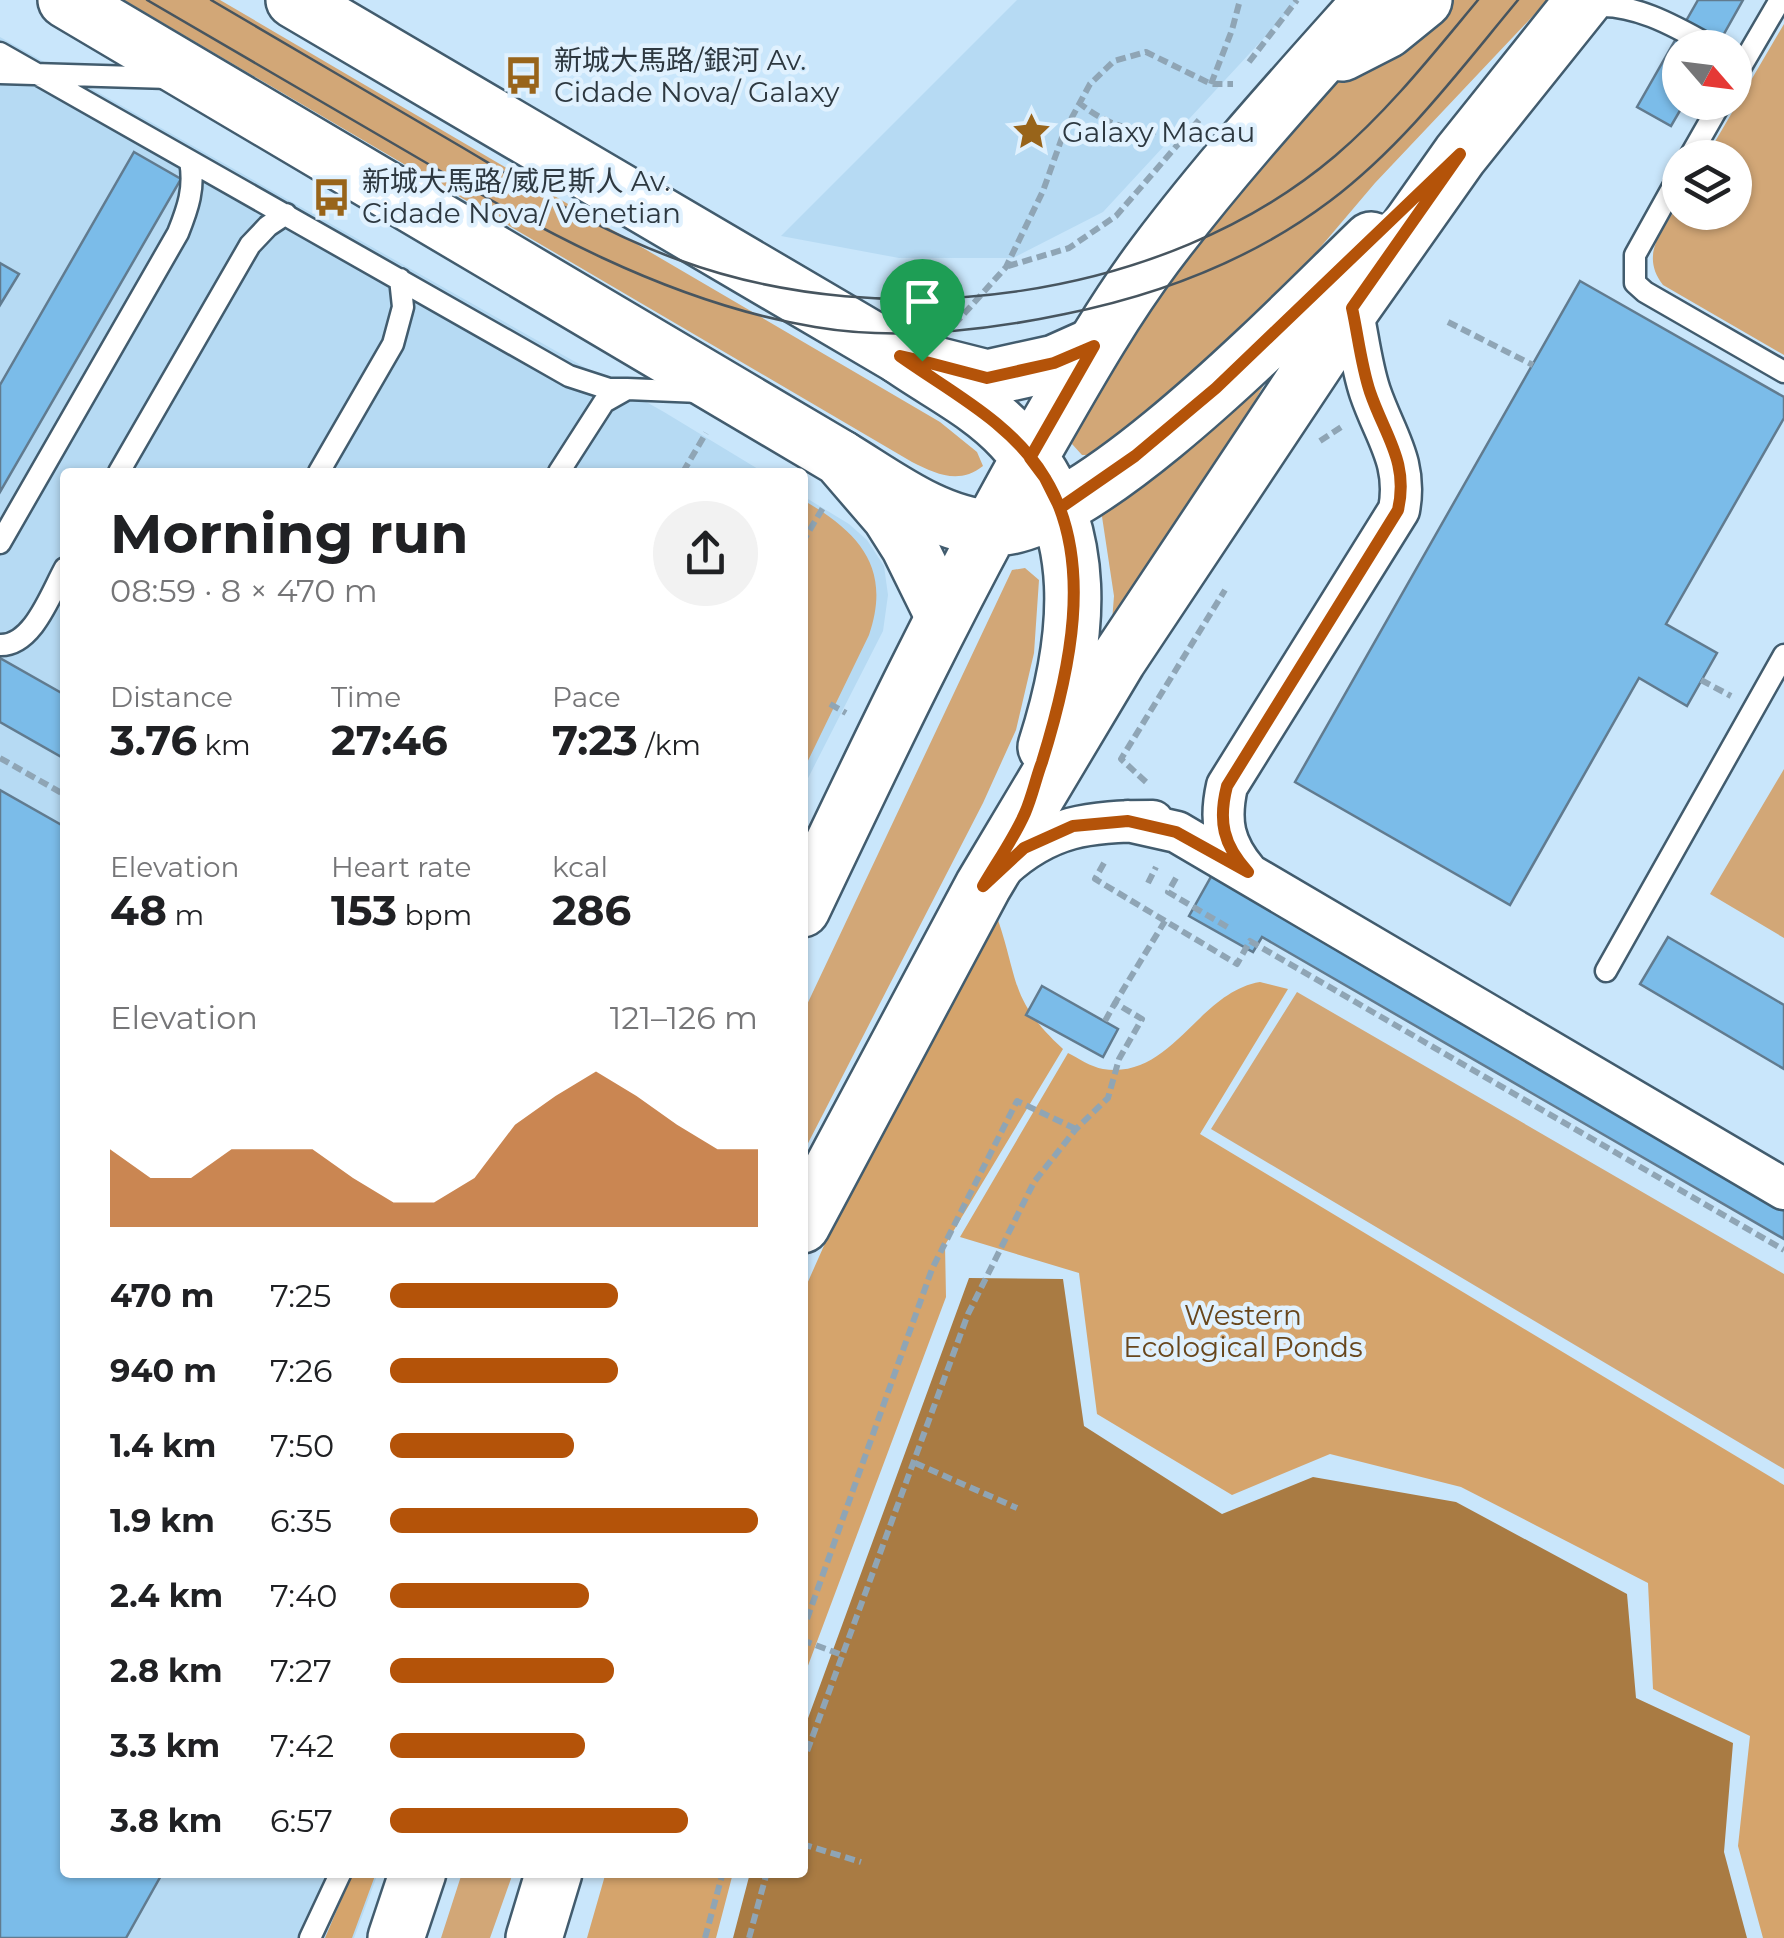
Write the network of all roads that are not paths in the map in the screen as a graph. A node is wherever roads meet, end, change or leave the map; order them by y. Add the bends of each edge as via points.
1 (66, 0) edge
2 (294, 0) edge
3 (1372, 0) edge
4 (1424, 0) edge
5 (1780, 0) edge
6 (1579, 7) edge
7 (1682, 30) edge
8 (1752, 49) edge
9 (0, 54) edge
10 (1312, 68) junction
11 (0, 72) edge
12 (33, 72) junction
13 (201, 80) junction
14 (1460, 154) junction
15 (190, 162) junction
16 (1662, 206) edge
17 (286, 214) junction
18 (400, 279) junction
19 (1352, 308) junction
20 (1094, 346) junction
21 (911, 358) junction
22 (1784, 372) edge
23 (628, 389) junction
24 (727, 417) junction
25 (1030, 458) junction
26 (121, 468) edge
27 (321, 468) edge
28 (561, 468) edge
29 (834, 479) junction
30 (1060, 508) junction
31 (990, 528) junction
32 (0, 543) edge
33 (60, 577) edge
34 (943, 615) junction
35 (0, 645) edge
36 (1784, 655) edge
37 (1227, 786) junction
38 (1026, 812) junction
39 (1128, 821) junction
40 (1248, 872) junction
41 (983, 886) junction
42 (808, 889) edge
43 (1606, 971) dead end
44 (1784, 1189) edge
45 (808, 1214) edge
46 (339, 1878) edge
47 (416, 1878) edge
48 (552, 1878) edge
49 (310, 1938) edge
50 (396, 1938) edge
51 (534, 1938) edge

1 - 13 main road
2 - 21 main road
3 - 10 main road
4 - 10 main road via 1387,30
5 - 8 lane
6 - 7 lane via 1636,4
6 - 14 main road
9 - 12 lane
10 - 20 main road via 1154,256
11 - 12 lane
12 - 13 lane
12 - 15 lane
13 - 24 main road
14 - 19 main road
14 - 30 main road via 1216,388
15 - 17 lane
15 - 32 lane via 194,180 178,233
16 - 22 lane via 1635,255 1635,283
17 - 18 lane
17 - 26 lane via 250,245
18 - 23 lane via 569,376
18 - 27 lane via 403,306 392,344
19 - 37 street via 1369,389 1400,462 1398,510
19 - 38 main road via 1118,660
20 - 21 main road via 987,378
20 - 25 main road
21 - 25 main road via 979,408
23 - 24 lane
23 - 28 lane via 604,402
24 - 29 main road
25 - 30 main road
25 - 31 main road
29 - 31 main road
29 - 34 main road via 890,516
30 - 31 main road via 1017,526
30 - 38 main road via 1072,554 1070,637
31 - 34 main road
33 - 35 lane via 29,630 18,642
34 - 42 main road
36 - 43 lane
37 - 39 street via 1200,809 1166,821
37 - 40 street via 1223,833
38 - 41 main road
39 - 40 street via 1176,832
39 - 41 street via 1057,833 1024,848
40 - 44 street
41 - 45 main road
46 - 49 lane
47 - 50 main road
48 - 51 main road

